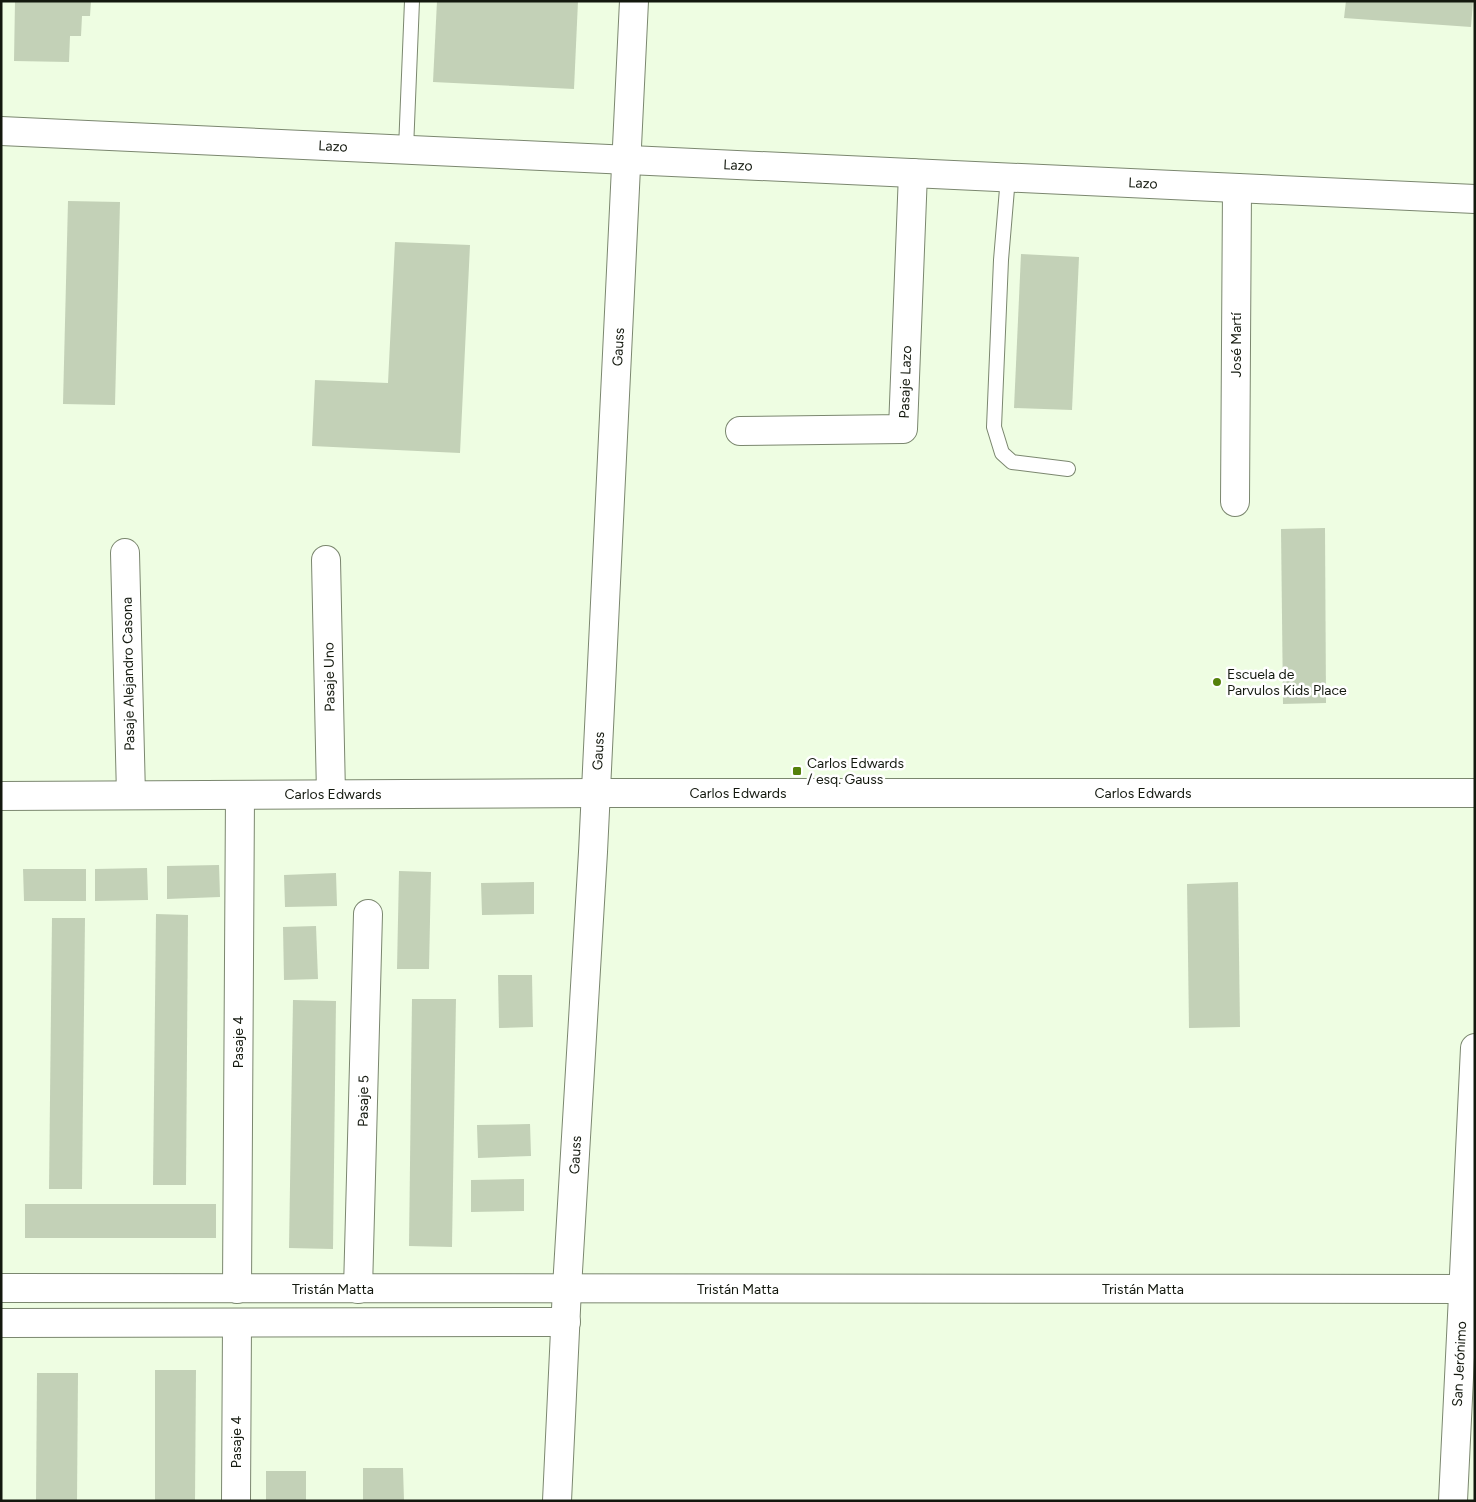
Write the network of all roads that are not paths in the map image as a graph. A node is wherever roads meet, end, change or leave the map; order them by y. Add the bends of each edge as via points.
1 (412, 1) edge
2 (634, 1) edge
3 (1, 131) edge
4 (406, 149) junction
5 (626, 160) junction
6 (913, 173) junction
7 (1008, 177) junction
8 (1237, 188) junction
9 (1475, 199) edge
10 (740, 431) dead end
11 (1068, 469) dead end
12 (1235, 502) dead end
13 (125, 553) dead end
14 (326, 560) dead end
15 (596, 793) junction
16 (1475, 793) edge
17 (331, 794) junction
18 (131, 795) junction
19 (240, 795) junction
20 (1, 796) edge
21 (368, 914) dead end
22 (1475, 1048) edge
23 (1, 1288) edge
24 (237, 1288) junction
25 (358, 1288) junction
26 (567, 1288) junction
27 (1469, 1289) edge
28 (566, 1322) junction
29 (1, 1323) edge
30 (237, 1323) junction
31 (236, 1501) edge
32 (557, 1501) edge
33 (1452, 1501) edge

1 - 4 lane
2 - 5 street, Gauss
3 - 4 street, Lazo
4 - 5 street, Lazo
5 - 6 street, Lazo
5 - 15 street, Gauss
6 - 7 street, Lazo
6 - 10 street, Pasaje Lazo via 903,428
7 - 8 street, Lazo
7 - 11 lane via 994,427 1002,454 1012,462
8 - 9 street, Lazo
8 - 12 street, José Martí
13 - 18 street, Pasaje Alejandro Casona
14 - 17 street, Pasaje Uno
15 - 16 street, Carlos Edwards
15 - 17 street, Carlos Edwards
15 - 26 street, Gauss
17 - 19 street, Carlos Edwards
18 - 19 street, Carlos Edwards
18 - 20 street, Carlos Edwards
19 - 24 street, Pasaje 4
21 - 25 street, Pasaje 5
22 - 27 street, San Jerónimo
23 - 24 street, Tristán Matta
24 - 25 street, Tristán Matta
25 - 26 street, Tristán Matta
26 - 27 street, Tristán Matta
26 - 28 street, Gauss
27 - 33 street, San Jerónimo
28 - 30 street
28 - 32 street, Gauss
29 - 30 street
30 - 31 street, Pasaje 4

